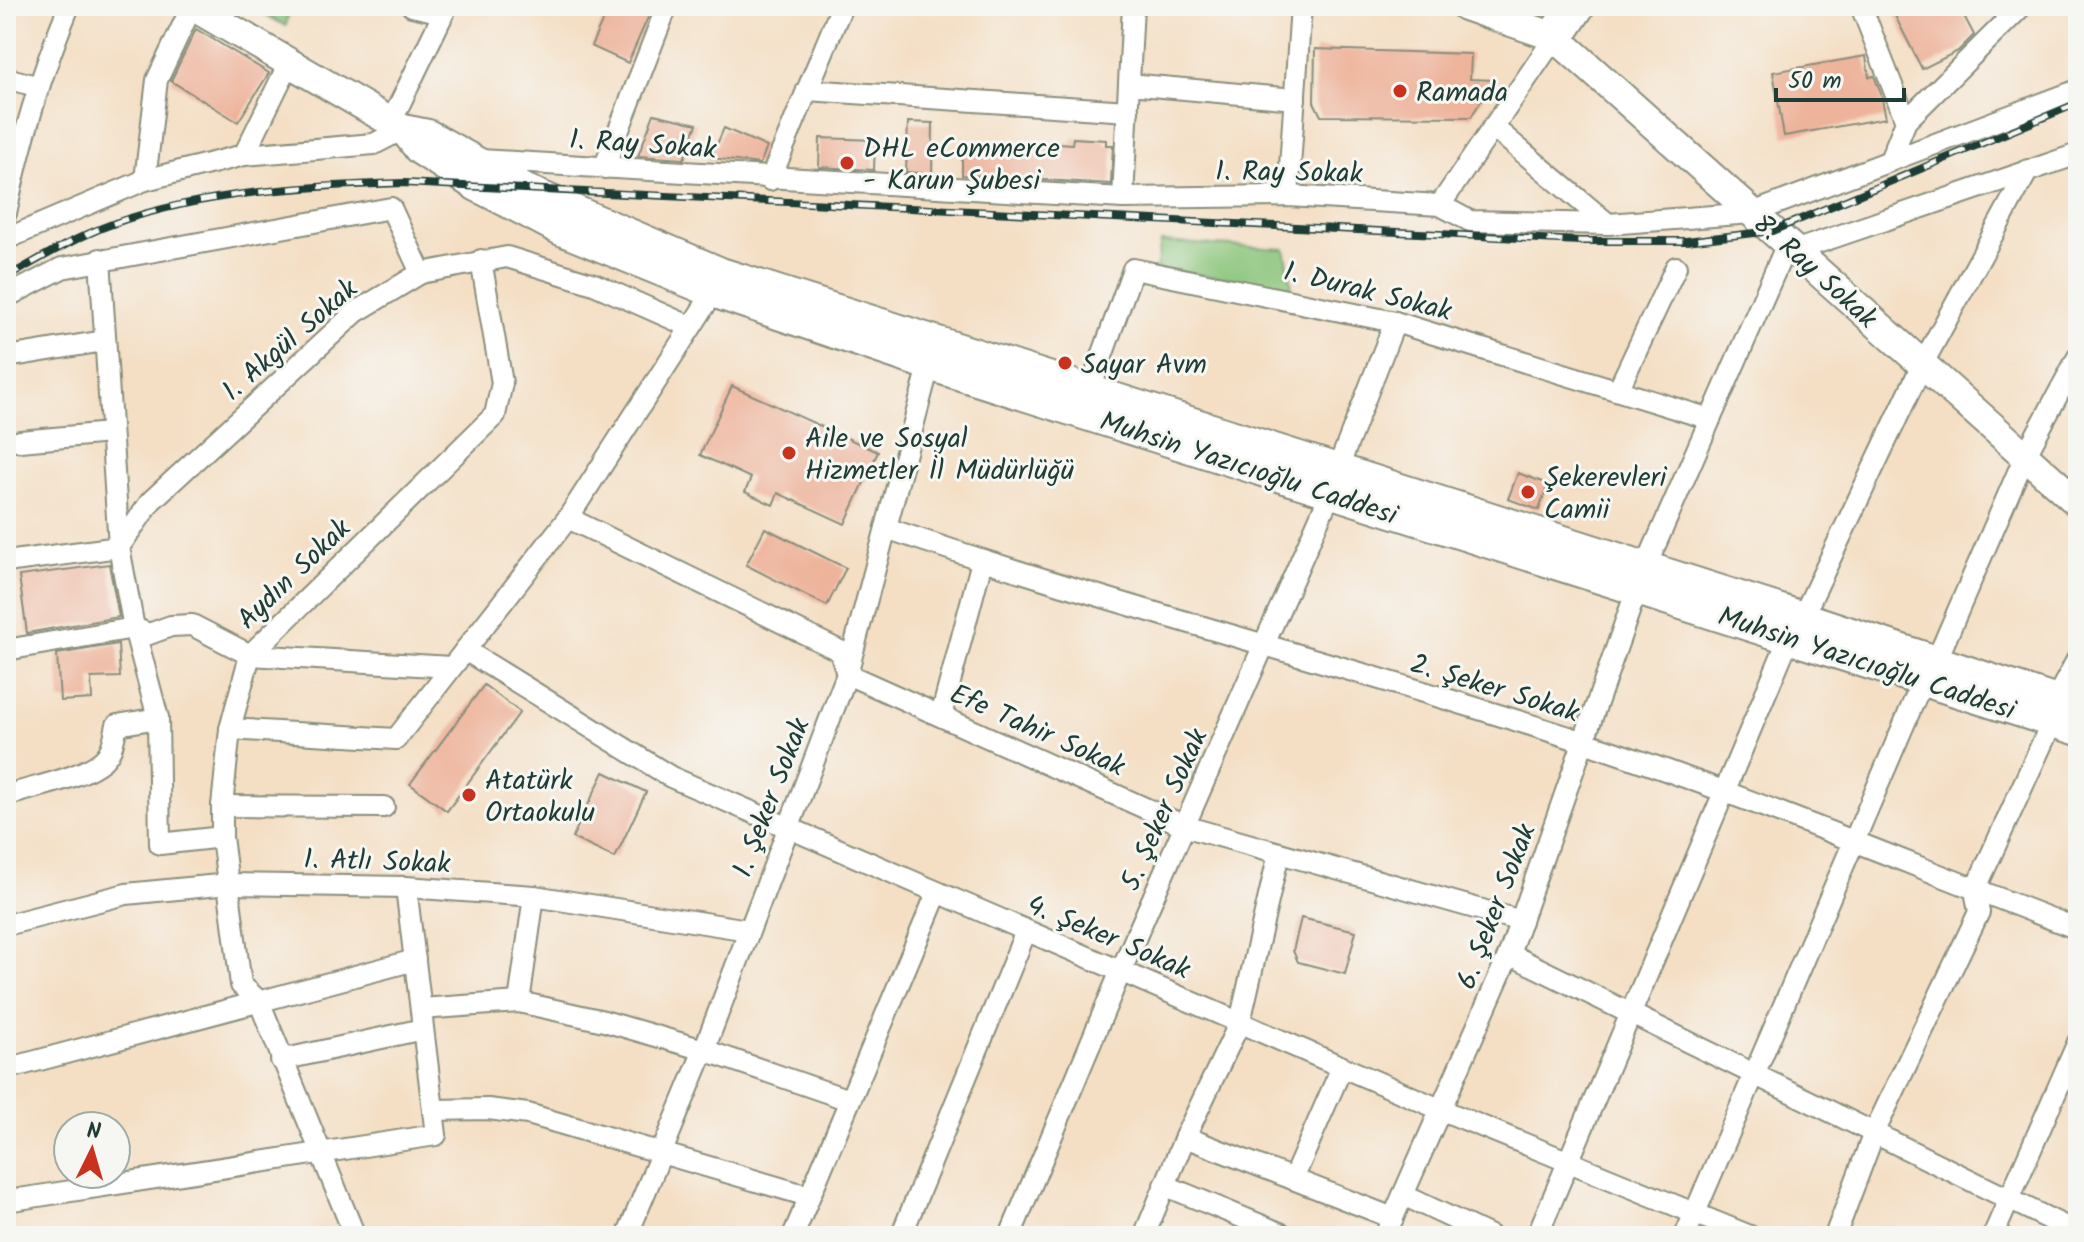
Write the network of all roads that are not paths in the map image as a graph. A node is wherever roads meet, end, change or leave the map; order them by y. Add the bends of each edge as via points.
1 (69, 6) edge
2 (192, 6) edge
3 (412, 6) edge
4 (667, 6) edge
5 (842, 6) edge
6 (1133, 6) edge
7 (1301, 6) edge
8 (1465, 6) edge
9 (1576, 6) edge
10 (1861, 6) edge
11 (2022, 6) edge
12 (445, 9) edge
13 (1555, 37) junction
14 (289, 63) junction
15 (6, 78) edge
16 (1129, 84) junction
17 (36, 86) junction
18 (807, 90) junction
19 (2078, 90) edge
20 (1295, 99) junction
21 (1128, 111) junction
22 (1906, 121) junction
23 (397, 125) junction
24 (1493, 127) junction
25 (14, 134) edge
26 (2078, 154) edge
27 (244, 155) junction
28 (472, 159) junction
29 (1890, 160) junction
30 (604, 168) junction
31 (2028, 170) junction
32 (145, 180) junction
33 (770, 180) junction
34 (1288, 196) junction
35 (1123, 198) junction
36 (1440, 205) junction
37 (6, 213) edge
38 (1752, 213) junction
39 (1608, 224) junction
40 (6, 239) edge
41 (1791, 247) junction
42 (100, 259) junction
43 (481, 260) junction
44 (1676, 267) dead end
45 (421, 273) junction
46 (717, 282) junction
47 (6, 297) edge
48 (1395, 322) junction
49 (691, 327) junction
50 (104, 341) junction
51 (13, 356) dead end
52 (2078, 357) edge
53 (1922, 365) junction
54 (929, 366) junction
55 (1090, 390) junction
56 (1618, 390) junction
57 (1710, 419) junction
58 (110, 433) junction
59 (20, 441) dead end
60 (2025, 456) junction
61 (1334, 481) junction
62 (2078, 503) edge
63 (568, 518) junction
64 (886, 528) junction
65 (119, 547) junction
66 (982, 561) junction
67 (6, 562) edge
68 (1642, 577) junction
69 (1796, 627) junction
70 (134, 628) junction
71 (1265, 648) junction
72 (6, 650) edge
73 (465, 650) junction
74 (250, 655) junction
75 (2078, 658) edge
76 (451, 667) junction
77 (1930, 670) junction
78 (847, 674) junction
79 (2066, 715) edge
80 (941, 716) junction
81 (158, 718) junction
82 (230, 729) junction
83 (1585, 743) junction
84 (1726, 791) junction
85 (6, 796) edge
86 (222, 806) junction
87 (384, 807) dead end
88 (788, 827) junction
89 (1187, 827) junction
90 (222, 837) junction
91 (1853, 842) junction
92 (1279, 853) junction
93 (229, 884) junction
94 (406, 887) junction
95 (1975, 890) junction
96 (937, 893) junction
97 (534, 896) junction
98 (1521, 921) junction
99 (6, 925) edge
100 (2078, 929) edge
101 (748, 930) junction
102 (1026, 931) junction
103 (1509, 954) junction
104 (415, 960) junction
105 (1120, 973) junction
106 (259, 1001) junction
107 (519, 1002) junction
108 (1633, 1015) junction
109 (422, 1019) junction
110 (1240, 1022) junction
111 (2078, 1042) edge
112 (704, 1050) junction
113 (281, 1060) junction
114 (1342, 1067) junction
115 (6, 1069) edge
116 (1754, 1074) junction
117 (849, 1100) junction
118 (433, 1110) junction
119 (1442, 1110) junction
120 (1874, 1133) junction
121 (1185, 1137) junction
122 (319, 1153) junction
123 (659, 1154) junction
124 (1570, 1160) junction
125 (1293, 1179) junction
126 (1164, 1185) junction
127 (1403, 1195) junction
128 (808, 1196) junction
129 (2009, 1199) junction
130 (6, 1201) edge
131 (1695, 1212) junction
132 (1389, 1227) edge
133 (2078, 1233) edge
134 (355, 1236) edge
135 (627, 1236) edge
136 (793, 1236) edge
137 (901, 1236) edge
138 (1010, 1236) edge
139 (1144, 1236) edge
140 (1287, 1236) edge
141 (1490, 1236) edge
142 (1537, 1236) edge
143 (1685, 1236) edge
144 (1750, 1236) edge
145 (1835, 1236) edge
146 (1993, 1236) edge

1 - 17 street
2 - 14 street, Muhsin Yazıcıoğlu Caddesi
2 - 32 street via 157,80
3 - 12 street
4 - 30 street
5 - 18 street
6 - 16 street
7 - 20 street
8 - 13 street
9 - 13 highway
10 - 22 street
11 - 22 street
12 - 23 street
13 - 24 street
13 - 38 street, 8. Ray Sokak
14 - 23 street, Muhsin Yazıcıoğlu Caddesi
14 - 27 street
15 - 17 street
16 - 20 street
16 - 21 street
17 - 25 street
18 - 21 street
18 - 33 street
19 - 29 street, 1. Ray Sokak
20 - 34 street
21 - 35 street
22 - 29 street
23 - 27 street via 374,144
23 - 28 street, Muhsin Yazıcıoğlu Caddesi via 428,134
23 - 46 street, Muhsin Yazıcıoğlu Caddesi via 419,150 561,231
24 - 36 street
24 - 39 street
25 - 37 street
26 - 31 street
27 - 32 street
28 - 30 street, 1. Ray Sokak
28 - 46 street, Muhsin Yazıcıoğlu Caddesi
29 - 38 street, 1. Ray Sokak
30 - 33 street, 1. Ray Sokak
31 - 41 street
31 - 53 street
32 - 40 street
33 - 35 street, 1. Ray Sokak
34 - 35 street, 1. Ray Sokak
34 - 36 street, 1. Ray Sokak
36 - 39 street, 1. Ray Sokak via 1470,221
38 - 39 street, 1. Ray Sokak
38 - 41 street, 8. Ray Sokak
41 - 53 street, 8. Ray Sokak
41 - 57 street, 6. Şeker Sokak
42 - 45 street via 391,208
42 - 47 street via 62,268
42 - 50 street
43 - 45 street, 1. Akgül Sokak
43 - 49 street, 1. Akgül Sokak via 507,257 594,284
43 - 74 street, Aydın Sokak via 502,383 495,415
44 - 56 street
45 - 65 street, 1. Akgül Sokak via 356,312 151,501
46 - 49 street
46 - 54 street, Muhsin Yazıcıoğlu Caddesi
46 - 55 street, Muhsin Yazıcıoğlu Caddesi
48 - 55 street, 1. Durak Sokak via 1133,269
48 - 56 street, 1. Durak Sokak
48 - 61 street, 5. Şeker Sokak
49 - 63 street
50 - 51 street
50 - 58 street
52 - 60 street
53 - 60 street, 8. Ray Sokak
53 - 69 street
54 - 61 street, Muhsin Yazıcıoğlu Caddesi
54 - 64 street, 1. Şeker Sokak
55 - 61 street, Muhsin Yazıcıoğlu Caddesi
56 - 57 street, 1. Durak Sokak
57 - 68 street, 6. Şeker Sokak
58 - 59 street
58 - 65 street
60 - 62 street, 8. Ray Sokak
60 - 77 street
61 - 68 street, Muhsin Yazıcıoğlu Caddesi
61 - 71 street, 5. Şeker Sokak
63 - 73 street
63 - 78 street via 840,651
64 - 66 street, 2. Şeker Sokak
64 - 78 street, 1. Şeker Sokak
65 - 67 street
65 - 70 street
66 - 71 street, 2. Şeker Sokak
66 - 80 street
68 - 69 street, Muhsin Yazıcıoğlu Caddesi
68 - 83 street, 6. Şeker Sokak
69 - 77 street, Muhsin Yazıcıoğlu Caddesi
69 - 84 street
70 - 72 street
70 - 74 street via 149,634 192,625
70 - 81 street
71 - 83 street, 2. Şeker Sokak
71 - 89 street, 5. Şeker Sokak
73 - 76 street
73 - 88 street, 4. Şeker Sokak via 671,777
74 - 76 street
74 - 82 street, Aydın Sokak
75 - 79 street
76 - 82 street via 396,739
77 - 79 street, Muhsin Yazıcıoğlu Caddesi
77 - 91 street
78 - 80 street, Efe Tahir Sokak
78 - 88 street, 1. Şeker Sokak
79 - 95 street
80 - 89 street, Efe Tahir Sokak
81 - 85 street via 117,725 105,759 90,769
81 - 90 street via 160,844
82 - 86 street, Aydın Sokak
83 - 84 street, 2. Şeker Sokak
83 - 98 street, 6. Şeker Sokak
84 - 91 street, 2. Şeker Sokak
84 - 108 street
86 - 87 street
86 - 90 street, Aydın Sokak
88 - 96 street, 4. Şeker Sokak
88 - 101 street, 1. Şeker Sokak
89 - 92 street, Efe Tahir Sokak
89 - 105 street, 5. Şeker Sokak
90 - 93 street, Aydın Sokak
91 - 95 street, 2. Şeker Sokak
91 - 116 street
92 - 98 street, Efe Tahir Sokak
92 - 110 street
93 - 94 street, 1. Atlı Sokak
93 - 99 street, 1. Atlı Sokak via 126,894
93 - 106 street, Aydın Sokak via 241,985
94 - 97 street, 1. Atlı Sokak
94 - 104 street
95 - 100 street, 2. Şeker Sokak
95 - 120 street via 1979,912
96 - 102 street, 4. Şeker Sokak
96 - 117 street
97 - 101 street, 1. Atlı Sokak
97 - 107 street
98 - 103 street, 6. Şeker Sokak
101 - 112 street, 1. Şeker Sokak
102 - 105 street, 4. Şeker Sokak
102 - 137 street
103 - 108 street
103 - 119 street, 6. Şeker Sokak
104 - 106 street
104 - 109 street
105 - 110 street, 4. Şeker Sokak
105 - 138 street, 5. Şeker Sokak
106 - 113 street, Aydın Sokak
106 - 115 street
107 - 109 street
107 - 112 street
108 - 116 street
108 - 124 street
109 - 113 street
109 - 118 street
110 - 114 street, 4. Şeker Sokak
110 - 121 street
111 - 129 street
112 - 117 street
112 - 123 street, 1. Şeker Sokak
113 - 122 street, Aydın Sokak
114 - 119 street, 4. Şeker Sokak
114 - 125 street
116 - 120 street
116 - 131 street
117 - 128 street
118 - 122 street via 436,1135
118 - 123 street via 528,1114
119 - 124 street, 4. Şeker Sokak
119 - 127 street, 6. Şeker Sokak
120 - 129 street
120 - 145 street
121 - 125 street
121 - 126 street
122 - 130 street
122 - 134 street, Aydın Sokak
123 - 128 street
123 - 135 street, 1. Şeker Sokak
124 - 131 street, 4. Şeker Sokak
124 - 142 street
125 - 132 street
126 - 139 street
126 - 140 street
127 - 132 street, 6. Şeker Sokak
127 - 141 street
128 - 136 street
129 - 133 street
129 - 146 street
131 - 143 street
131 - 144 street, 4. Şeker Sokak

